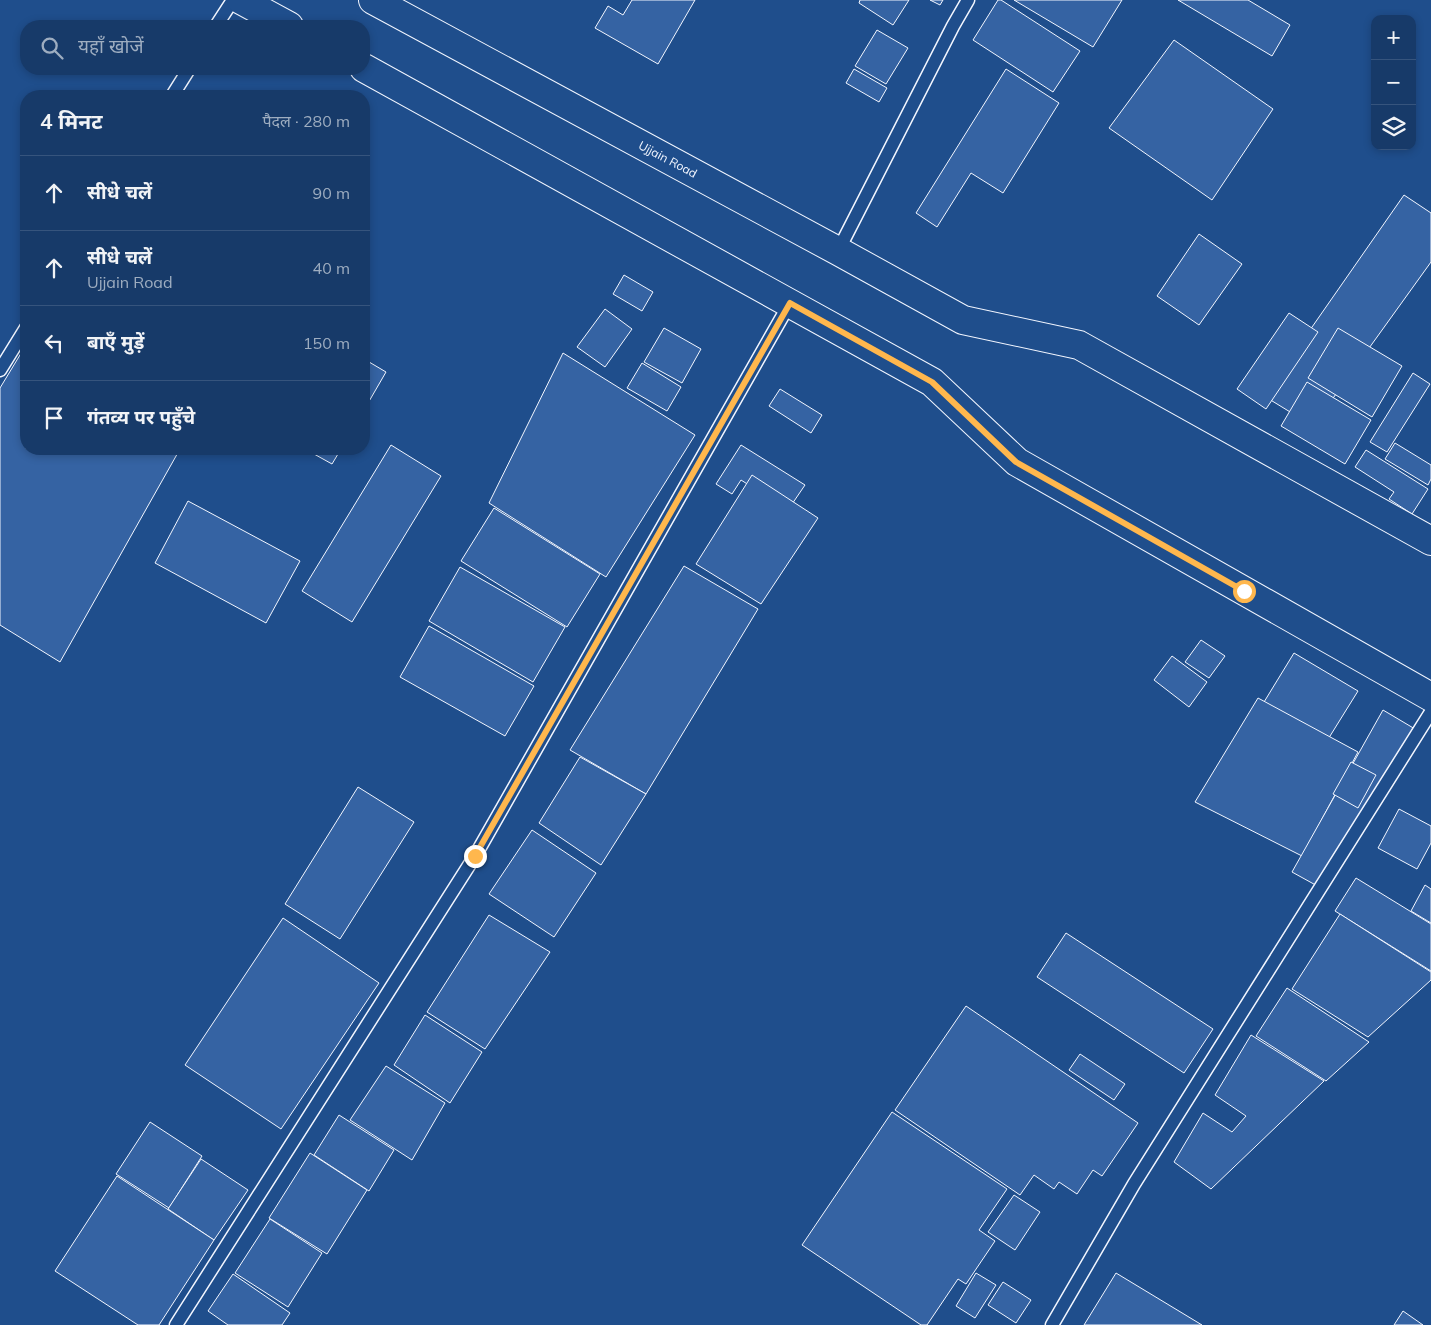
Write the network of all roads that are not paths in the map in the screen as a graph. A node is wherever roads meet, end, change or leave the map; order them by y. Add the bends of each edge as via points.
1 (233, 0) edge
2 (241, 0) edge
3 (373, 0) edge
4 (968, 0) edge
5 (220, 20) edge
6 (278, 20) edge
7 (370, 71) edge
8 (186, 75) edge
9 (176, 90) edge
10 (838, 251) junction
11 (790, 303) junction
12 (20, 338) edge
13 (0, 370) edge
14 (1431, 540) edge
15 (1431, 697) edge
16 (1431, 712) edge
17 (176, 1325) edge
18 (1052, 1325) edge

1 - 5 lane
2 - 6 main road
3 - 10 main road, Ujjain Road
4 - 10 lane
7 - 11 main road
8 - 9 lane
10 - 14 main road, Ujjain Road via 963,320 1079,345
11 - 15 main road via 932,382 1016,462
11 - 17 lane via 475,856
12 - 13 lane
16 - 18 lane via 1134,1184

